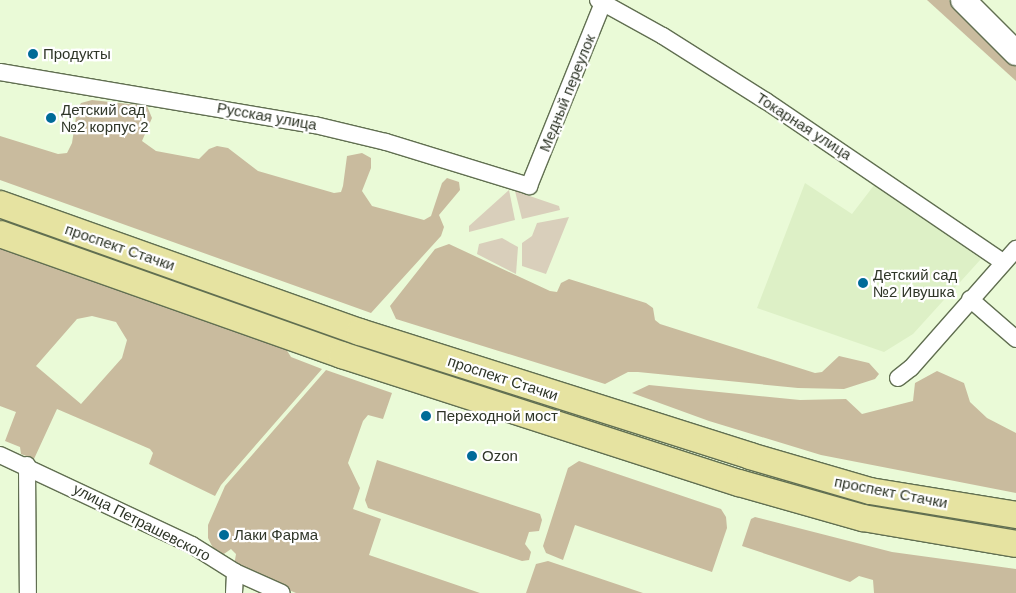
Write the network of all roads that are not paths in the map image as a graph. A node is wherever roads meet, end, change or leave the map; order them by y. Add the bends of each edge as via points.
1 (963, 0) edge
2 (602, 1) edge
3 (1016, 53) edge
4 (0, 72) edge
5 (529, 186) joint
6 (0, 204) edge
7 (0, 234) edge
8 (1016, 249) edge
9 (1004, 262) junction
10 (970, 299) junction
11 (1016, 339) edge
12 (898, 378) dead end
13 (0, 455) edge
14 (28, 466) junction
15 (1016, 515) edge
16 (1016, 544) edge
17 (235, 572) junction
18 (28, 593) edge
19 (234, 593) edge
20 (282, 593) edge

1 - 3 main road
2 - 5 street, Медный переулок
2 - 9 street, Токарная улица via 766,101
4 - 5 street, Русская улица via 315,125 386,142
6 - 15 main road, проспект Стачки via 360,332 750,456 870,491
7 - 16 main road, проспект Стачки via 342,355 738,483 863,518
8 - 9 street
9 - 10 street
10 - 11 street
10 - 12 street via 911,368
13 - 14 street, улица Петрашевского
14 - 17 street, улица Петрашевского via 192,545
14 - 18 street
17 - 19 street
17 - 20 street, улица Петрашевского

